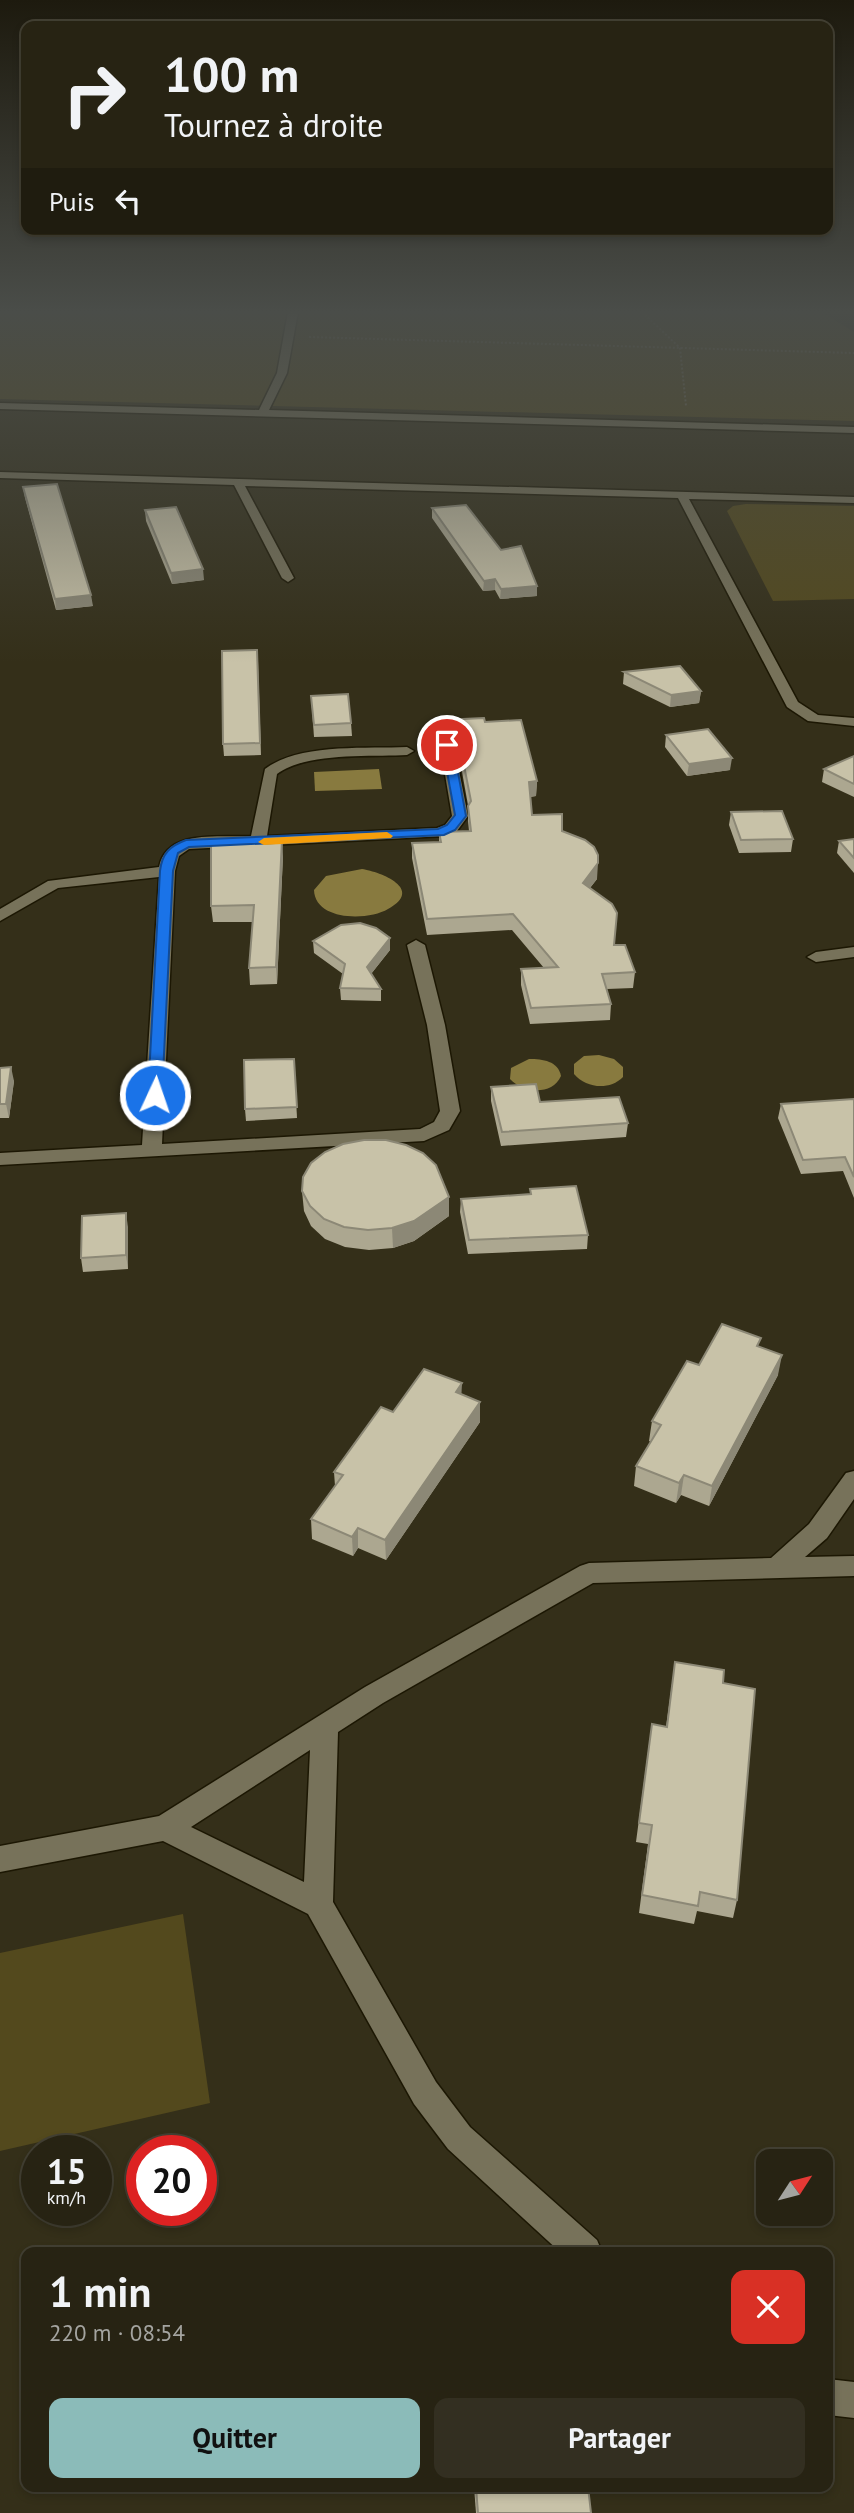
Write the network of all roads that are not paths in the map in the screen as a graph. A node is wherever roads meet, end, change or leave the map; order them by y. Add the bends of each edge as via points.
1 (834, 429) edge
2 (854, 430) edge
3 (0, 475) edge
4 (237, 481) junction
5 (681, 494) junction
6 (854, 500) edge
7 (288, 578) dead end
8 (854, 722) edge
9 (447, 745) edge
10 (407, 751) dead end
11 (258, 842) junction
12 (167, 871) junction
13 (0, 916) edge
14 (415, 945) dead end
15 (854, 952) edge
16 (816, 957) dead end
17 (152, 1150) junction
18 (0, 1159) edge
19 (854, 1480) edge
20 (854, 1566) edge
21 (777, 1569) junction
22 (325, 1727) junction
23 (165, 1828) junction
24 (0, 1859) edge
25 (318, 1904) junction
26 (580, 2247) edge
27 (833, 2398) edge
28 (854, 2400) edge

1 - 2 street
3 - 4 street
4 - 5 street
4 - 7 street
5 - 6 street
5 - 8 street via 792,704 804,716
9 - 11 street via 460,816 451,828 440,833
10 - 11 street via 310,756 284,762 270,772
11 - 12 street via 186,844 173,850
12 - 13 street via 54,884
12 - 17 street
14 - 17 street via 436,1025 450,1111 442,1126 424,1135
15 - 16 street
17 - 18 street
19 - 21 street via 818,1531
20 - 21 street
21 - 22 street via 589,1573
22 - 23 street
22 - 25 street
23 - 24 street
23 - 25 street
25 - 26 street via 432,2102 460,2138
27 - 28 street

